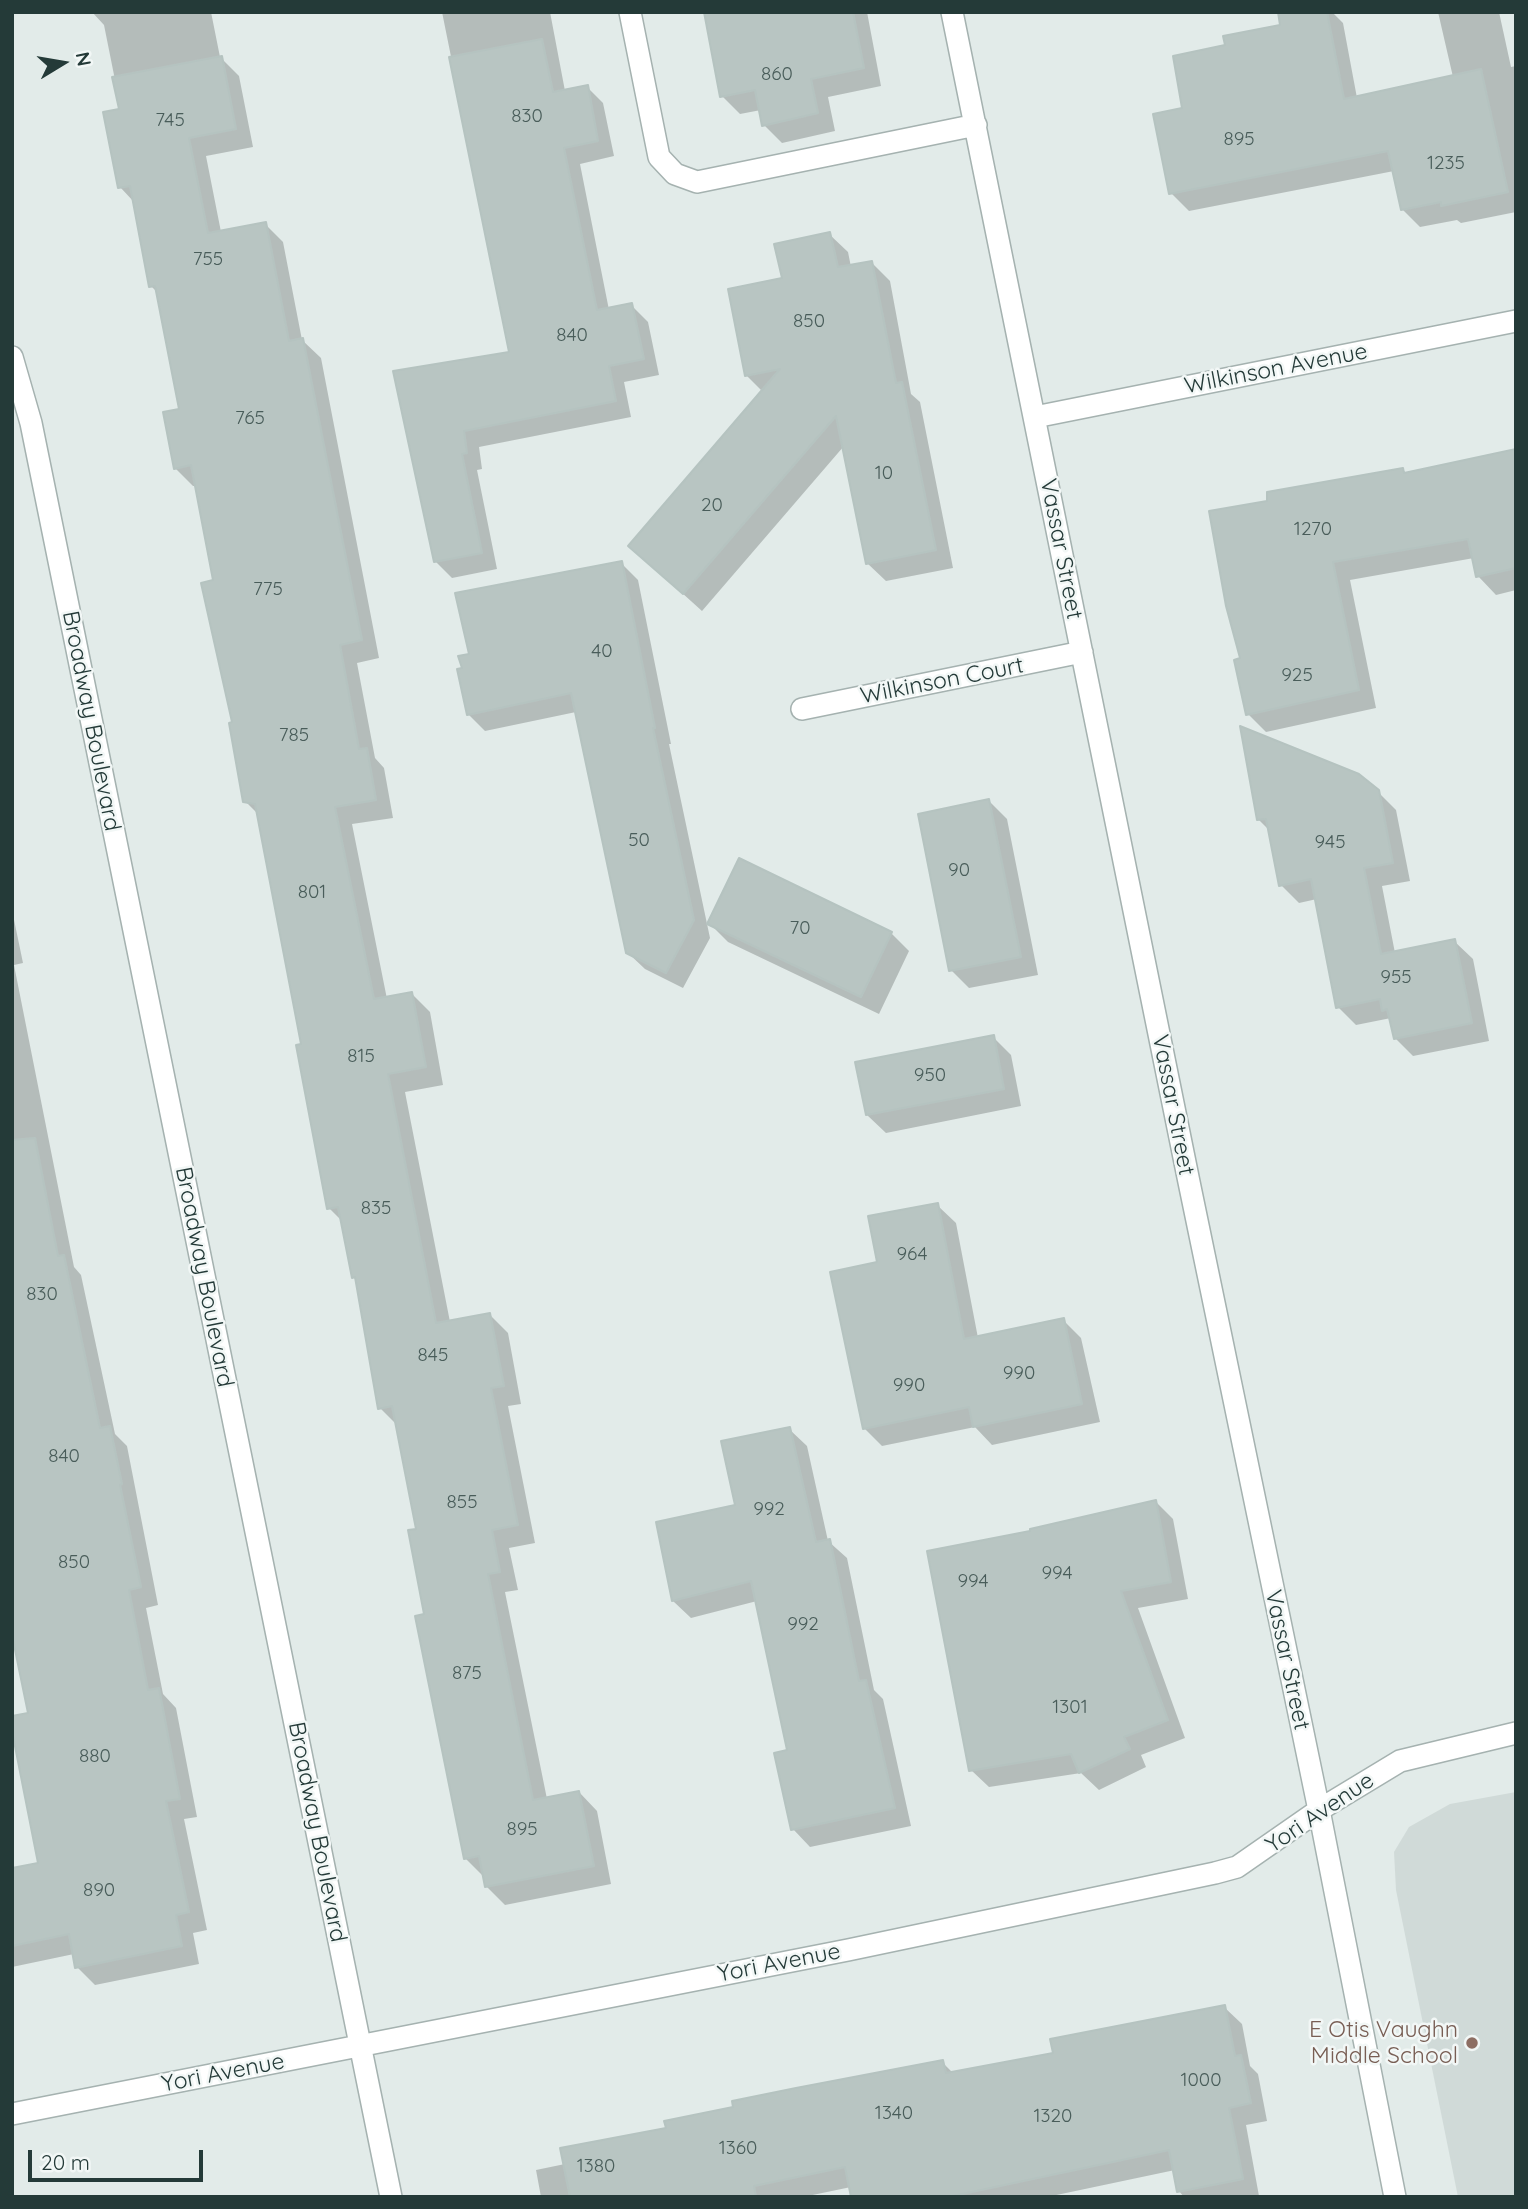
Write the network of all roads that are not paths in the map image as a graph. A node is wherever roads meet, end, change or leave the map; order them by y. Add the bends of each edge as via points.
1 (630, 12) edge
2 (952, 12) edge
3 (976, 125) junction
4 (1516, 321) edge
5 (12, 357) edge
6 (1035, 417) junction
7 (1082, 652) junction
8 (802, 709) dead end
9 (1516, 1733) edge
10 (1319, 1810) junction
11 (360, 2047) junction
12 (12, 2114) edge
13 (391, 2197) edge
14 (1395, 2197) edge

1 - 3 street via 659,157 675,174 697,182
2 - 3 street, Vassar Street
3 - 6 street, Vassar Street
4 - 6 street, Wilkinson Avenue
5 - 11 street, Broadway Boulevard via 31,423
6 - 7 street, Vassar Street
7 - 8 street, Wilkinson Court
7 - 10 street, Vassar Street
9 - 10 street, Yori Avenue via 1400,1761
10 - 11 street, Yori Avenue via 1237,1867 1215,1873
10 - 14 street, Vassar Street
11 - 12 street, Yori Avenue
11 - 13 street, Broadway Boulevard

